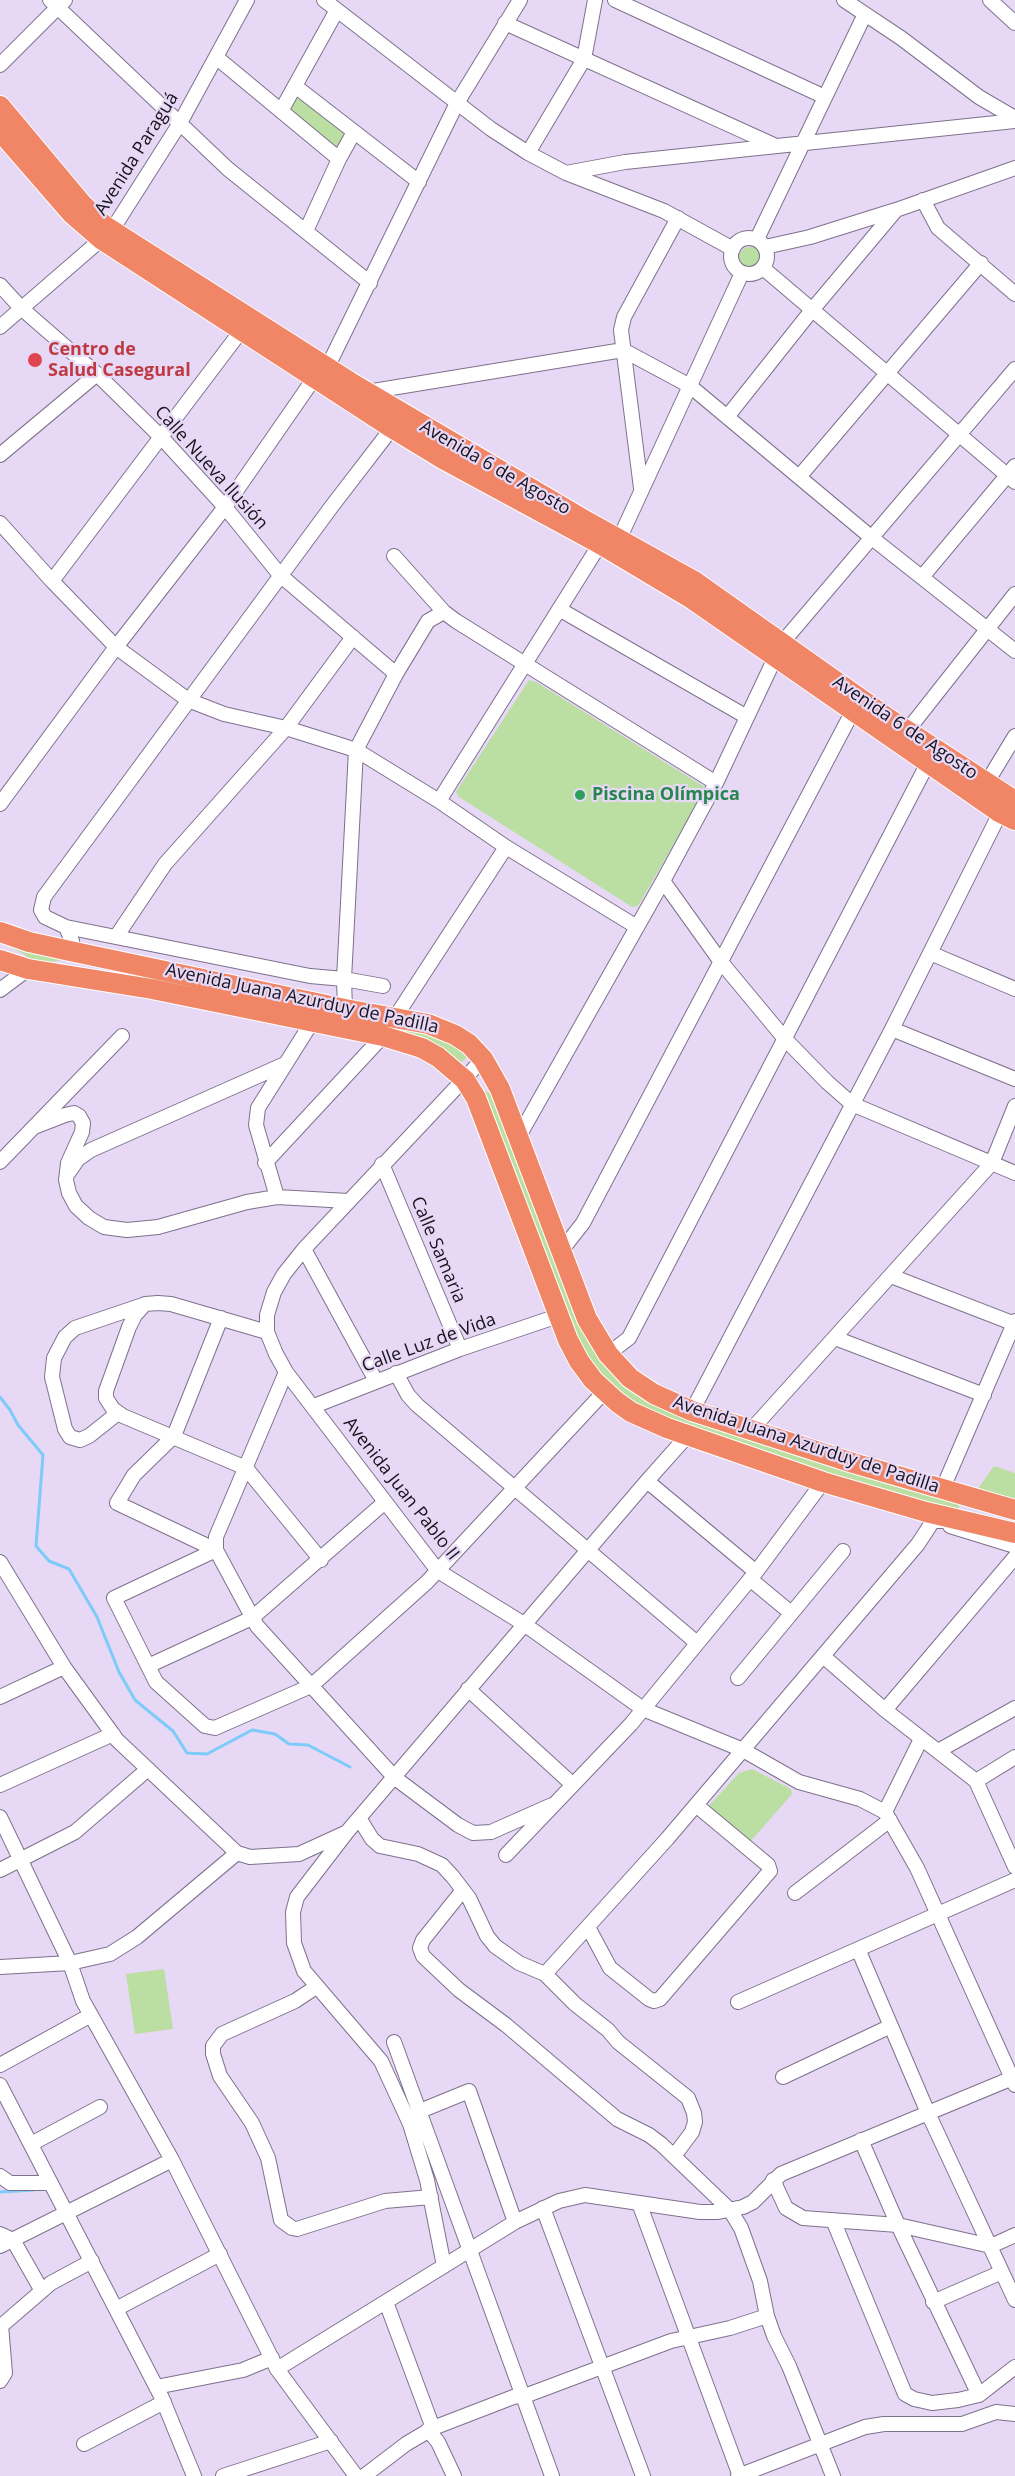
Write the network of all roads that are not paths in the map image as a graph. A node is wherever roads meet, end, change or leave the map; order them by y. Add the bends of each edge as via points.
1 (247, 0) edge
2 (324, 0) edge
3 (520, 0) edge
4 (595, 0) edge
5 (615, 0) edge
6 (844, 0) edge
7 (990, 0) edge
8 (58, 2) edge
9 (337, 10) junction
10 (865, 14) junction
11 (505, 23) junction
12 (1015, 23) edge
13 (216, 57) junction
14 (584, 59) junction
15 (0, 65) edge
16 (295, 86) junction
17 (825, 97) junction
18 (457, 103) junction
19 (0, 106) edge
20 (281, 111) junction
21 (1015, 120) edge
22 (180, 123) junction
23 (0, 131) edge
24 (354, 132) junction
25 (803, 144) junction
26 (775, 145) junction
27 (528, 153) junction
28 (339, 159) junction
29 (566, 173) junction
30 (1012, 173) edge
31 (419, 182) junction
32 (923, 200) junction
33 (896, 210) junction
34 (678, 218) junction
35 (306, 231) junction
36 (106, 235) junction
37 (761, 243) junction
38 (733, 249) junction
39 (981, 263) junction
40 (764, 268) junction
41 (742, 273) junction
42 (370, 283) junction
43 (0, 285) edge
44 (1015, 294) edge
45 (21, 308) junction
46 (812, 310) junction
47 (0, 327) edge
48 (241, 331) junction
49 (623, 350) junction
50 (1015, 369) edge
51 (321, 372) junction
52 (97, 374) junction
53 (887, 374) junction
54 (690, 386) junction
55 (367, 392) junction
56 (727, 417) junction
57 (392, 428) junction
58 (959, 435) junction
59 (162, 438) junction
60 (0, 455) edge
61 (1012, 475) edge
62 (800, 477) junction
63 (641, 489) junction
64 (225, 507) junction
65 (0, 523) edge
66 (872, 538) junction
67 (611, 545) junction
68 (394, 556) dead end
69 (280, 575) junction
70 (922, 577) junction
71 (52, 581) junction
72 (1015, 594) edge
73 (559, 609) junction
74 (444, 612) junction
75 (988, 630) junction
76 (353, 637) junction
77 (116, 647) junction
78 (779, 650) junction
79 (1015, 651) edge
80 (524, 665) junction
81 (396, 674) junction
82 (188, 700) junction
83 (856, 704) junction
84 (747, 717) junction
85 (286, 728) junction
86 (908, 731) junction
87 (1015, 736) edge
88 (356, 750) junction
89 (932, 756) junction
90 (716, 783) junction
91 (986, 784) junction
92 (439, 801) junction
93 (0, 804) edge
94 (1009, 807) edge
95 (506, 847) junction
96 (663, 881) junction
97 (66, 927) junction
98 (637, 927) junction
99 (0, 932) edge
100 (116, 937) junction
101 (0, 945) edge
102 (70, 951) junction
103 (930, 953) junction
104 (0, 960) edge
105 (721, 962) junction
106 (154, 968) junction
107 (28, 969) junction
108 (344, 979) junction
109 (382, 986) dead end
110 (1015, 989) edge
111 (0, 990) edge
112 (345, 1009) junction
113 (396, 1017) junction
114 (312, 1022) junction
115 (892, 1029) junction
116 (122, 1036) dead end
117 (383, 1036) junction
118 (785, 1039) junction
119 (483, 1059) junction
120 (285, 1064) junction
121 (1015, 1079) edge
122 (465, 1080) junction
123 (852, 1104) junction
124 (1015, 1106) edge
125 (34, 1127) junction
126 (519, 1137) junction
127 (0, 1162) edge
128 (266, 1163) junction
129 (992, 1163) junction
130 (382, 1164) junction
131 (1015, 1173) edge
132 (67, 1175) junction
133 (277, 1197) junction
134 (348, 1201) junction
135 (304, 1249) junction
136 (561, 1251) junction
137 (891, 1276) junction
138 (145, 1304) junction
139 (558, 1316) junction
140 (221, 1318) junction
141 (1015, 1323) edge
142 (267, 1332) junction
143 (835, 1338) junction
144 (460, 1349) junction
145 (608, 1354) junction
146 (286, 1372) junction
147 (396, 1373) junction
148 (376, 1381) junction
149 (605, 1391) junction
150 (984, 1395) junction
151 (314, 1406) junction
152 (692, 1411) junction
153 (118, 1413) junction
154 (752, 1430) junction
155 (174, 1436) junction
156 (688, 1436) junction
157 (246, 1468) junction
158 (647, 1481) junction
159 (823, 1482) junction
160 (514, 1486) junction
161 (943, 1488) junction
162 (969, 1496) junction
163 (384, 1502) junction
164 (1014, 1510) edge
165 (961, 1520) junction
166 (933, 1521) junction
167 (1012, 1536) edge
168 (216, 1550) junction
169 (588, 1550) junction
170 (843, 1551) dead end
171 (1015, 1557) edge
172 (321, 1560) junction
173 (0, 1562) edge
174 (438, 1571) junction
175 (753, 1576) junction
176 (791, 1613) junction
177 (252, 1618) junction
178 (524, 1624) junction
179 (697, 1643) junction
180 (823, 1656) junction
181 (148, 1666) junction
182 (64, 1667) junction
183 (738, 1678) dead end
184 (311, 1686) junction
185 (468, 1689) junction
186 (0, 1696) edge
187 (643, 1708) junction
188 (1015, 1708) edge
189 (885, 1710) junction
190 (113, 1734) junction
191 (921, 1739) junction
192 (743, 1750) junction
193 (938, 1751) junction
194 (1015, 1757) edge
195 (148, 1769) junction
196 (395, 1778) junction
197 (976, 1781) junction
198 (572, 1784) junction
199 (0, 1785) edge
200 (552, 1805) junction
201 (696, 1805) junction
202 (887, 1816) junction
203 (0, 1817) edge
204 (359, 1818) junction
205 (347, 1832) junction
206 (237, 1852) junction
207 (506, 1855) dead end
208 (21, 1860) junction
209 (1015, 1867) edge
210 (0, 1870) edge
211 (1015, 1880) edge
212 (463, 1890) junction
213 (795, 1893) dead end
214 (938, 1914) junction
215 (588, 1927) junction
216 (858, 1949) junction
217 (70, 1963) junction
218 (0, 1967) edge
219 (545, 1974) junction
220 (316, 1987) junction
221 (738, 2001) dead end
222 (91, 2014) junction
223 (891, 2026) junction
224 (394, 2042) dead end
225 (0, 2065) edge
226 (783, 2077) dead end
227 (1014, 2080) edge
228 (0, 2085) edge
229 (100, 2108) dead end
230 (420, 2111) junction
231 (928, 2113) junction
232 (861, 2140) junction
233 (31, 2144) junction
234 (674, 2156) junction
235 (172, 2160) junction
236 (0, 2176) edge
237 (773, 2180) junction
238 (51, 2183) junction
239 (431, 2197) junction
240 (639, 2203) junction
241 (543, 2208) junction
242 (730, 2210) junction
243 (66, 2211) junction
244 (833, 2220) junction
245 (515, 2222) junction
246 (898, 2225) junction
247 (0, 2234) edge
248 (1015, 2235) edge
249 (7, 2243) edge
250 (991, 2246) junction
251 (469, 2250) junction
252 (220, 2254) junction
253 (92, 2262) junction
254 (444, 2266) junction
255 (1002, 2272) junction
256 (42, 2291) junction
257 (1015, 2300) edge
258 (386, 2302) junction
259 (933, 2302) junction
260 (116, 2309) junction
261 (767, 2316) junction
262 (1, 2326) edge
263 (689, 2337) junction
264 (274, 2364) junction
265 (602, 2367) junction
266 (1015, 2367) edge
267 (0, 2381) edge
268 (156, 2386) junction
269 (979, 2395) junction
270 (522, 2397) junction
271 (164, 2402) junction
272 (1015, 2414) edge
273 (431, 2429) junction
274 (331, 2441) junction
275 (84, 2444) dead end
276 (821, 2445) junction
277 (194, 2476) edge
278 (223, 2476) edge
279 (356, 2476) edge
280 (364, 2476) edge
281 (454, 2476) edge
282 (552, 2476) edge
283 (643, 2476) edge
284 (739, 2476) edge
285 (833, 2476) edge

1 - 13 street, Avenida Paraguá
2 - 9 street
3 - 11 street
4 - 14 street
5 - 17 street
6 - 10 street
7 - 12 street
8 - 15 street
8 - 22 street
9 - 16 street
9 - 18 street
10 - 17 street
10 - 21 street
11 - 14 street
11 - 18 street
13 - 20 street
13 - 22 street, Avenida Paraguá
14 - 26 street
14 - 27 street
16 - 20 street
16 - 24 street
17 - 25 street
18 - 27 street
18 - 31 street
19 - 36 highway, Avenida 6 de Agosto
20 - 28 street
21 - 25 street
22 - 35 street via 228,169
22 - 36 street, Avenida Paraguá
23 - 36 highway, Avenida 6 de Agosto via 72,214
24 - 28 street
24 - 31 street
25 - 26 street
25 - 37 street
26 - 29 street via 625,162
27 - 29 street
28 - 35 street
29 - 34 street
30 - 32 street
31 - 42 street
32 - 33 street
32 - 39 street via 938,228
33 - 37 street via 810,237
33 - 46 street
34 - 38 street
34 - 49 street via 624,317
35 - 42 street
36 - 45 street, Avenida Paraguá
36 - 48 highway, Avenida 6 de Agosto
36 - 51 highway, Avenida 6 de Agosto
37 - 38 street via 751,238 740,240
37 - 40 street via 768,258
38 - 41 street via 731,260
39 - 44 street
39 - 53 street
40 - 41 street via 754,274
40 - 46 street
41 - 54 street
42 - 51 street
43 - 45 street, Calle Nueva Ilusión
45 - 47 street, Avenida Paraguá
45 - 52 street, Calle Nueva Ilusión
46 - 53 street
46 - 56 street
48 - 51 highway, Avenida 6 de Agosto
48 - 59 street
49 - 54 street
49 - 55 street
49 - 63 street
50 - 58 street
51 - 55 highway, Avenida 6 de Agosto
51 - 57 highway, Avenida 6 de Agosto
51 - 64 street
52 - 59 street, Calle Nueva Ilusión
52 - 60 street
53 - 58 street
53 - 62 street
54 - 56 street
54 - 63 street
55 - 67 highway, Avenida 6 de Agosto
56 - 62 street
57 - 67 highway, Avenida 6 de Agosto via 443,459
57 - 69 street
58 - 61 street
58 - 66 street
59 - 64 street, Calle Nueva Ilusión
59 - 71 street
61 - 70 street
62 - 66 street
63 - 67 street
64 - 69 street, Calle Nueva Ilusión
64 - 77 street
65 - 71 street
66 - 70 street
66 - 78 street
67 - 73 street
67 - 78 highway, Avenida 6 de Agosto via 692,600
68 - 74 street
69 - 76 street, Calle Nueva Ilusión
69 - 82 street
70 - 75 street
71 - 77 street
72 - 75 street
73 - 80 street
73 - 84 street
74 - 80 street
74 - 81 street via 428,621
75 - 79 street
75 - 86 street
76 - 81 street, Calle Nueva Ilusión
76 - 85 street
77 - 82 street
77 - 93 street
78 - 83 highway, Avenida 6 de Agosto
78 - 84 street
80 - 90 street
80 - 92 street
81 - 88 street
82 - 85 street via 224,714
82 - 97 street via 44,897 41,910 45,917
83 - 86 highway, Avenida 6 de Agosto
83 - 89 highway, Avenida 6 de Agosto
83 - 105 street
84 - 90 street
85 - 88 street
85 - 100 street via 165,864
86 - 89 highway, Avenida 6 de Agosto
87 - 91 street
88 - 92 street
88 - 108 street
89 - 91 highway, Avenida 6 de Agosto
89 - 94 highway, Avenida 6 de Agosto
89 - 118 street
90 - 96 street
91 - 94 highway, Avenida 6 de Agosto
92 - 95 street
94 - 103 street
95 - 98 street
95 - 113 street
96 - 98 street
96 - 105 street
97 - 100 street
97 - 102 street via 72,940
98 - 126 street
99 - 102 highway, Avenida Juana Azurduy de Padilla
100 - 108 street via 310,976
101 - 107 highway via 14,952
102 - 106 highway, Avenida Juana Azurduy de Padilla
103 - 110 street
103 - 115 street
104 - 107 highway, Avenida Juana Azurduy de Padilla
105 - 118 street
105 - 136 street via 583,1223
106 - 107 highway via 124,970 64,962
106 - 112 highway, Avenida Juana Azurduy de Padilla
107 - 111 street
107 - 114 highway, Avenida Juana Azurduy de Padilla via 152,989
108 - 109 street
108 - 112 street
112 - 113 highway, Avenida Juana Azurduy de Padilla
113 - 117 street
113 - 119 highway, Avenida Juana Azurduy de Padilla via 455,1035
114 - 117 highway, Avenida Juana Azurduy de Padilla
114 - 120 street
115 - 121 street
115 - 123 street
116 - 125 street
117 - 122 highway, Avenida Juana Azurduy de Padilla via 422,1048
117 - 128 street
118 - 123 street
118 - 145 street via 629,1338
119 - 122 street
119 - 126 highway, Avenida Juana Azurduy de Padilla
120 - 128 street via 258,1108 255,1125
120 - 132 street via 92,1150
122 - 130 street
122 - 139 highway, Avenida Juana Azurduy de Padilla via 485,1119
123 - 129 street
123 - 152 street
124 - 129 street
125 - 127 street
125 - 132 street via 65,1115 79,1116 82,1132 68,1163
126 - 136 highway, Avenida Juana Azurduy de Padilla
128 - 133 street
129 - 131 street
129 - 137 street
130 - 134 street
130 - 144 street, Calle Samaria
132 - 133 street via 76,1206 89,1218 104,1227 127,1230 158,1227
133 - 134 street
134 - 135 street
135 - 142 street via 274,1292
135 - 148 street
136 - 145 highway, Avenida Juana Azurduy de Padilla via 587,1318
137 - 141 street
137 - 143 street
138 - 140 street via 171,1304
138 - 153 street via 135,1315 106,1391 108,1404
138 - 153 street via 75,1328 65,1337 54,1358 52,1377 70,1437 80,1440 89,1436
139 - 144 street, Calle Luz de Vida
139 - 149 highway, Avenida Juana Azurduy de Padilla via 579,1361
140 - 142 street
140 - 155 street
141 - 150 street
142 - 146 street, Avenida Juan Pablo II
143 - 150 street
143 - 154 street
144 - 147 street, Calle Luz de Vida
145 - 152 highway, Avenida Juana Azurduy de Padilla via 643,1387
146 - 151 street, Avenida Juan Pablo II
146 - 157 street
147 - 148 street, Calle Luz de Vida
147 - 160 street via 417,1405
148 - 151 street, Calle Luz de Vida
149 - 156 highway, Avenida Juana Azurduy de Padilla via 631,1412
149 - 160 street
150 - 161 street
151 - 163 street, Avenida Juan Pablo II
152 - 154 highway, Avenida Juana Azurduy de Padilla
153 - 155 street
154 - 161 highway, Avenida Juana Azurduy de Padilla
155 - 157 street
155 - 168 street via 134,1475 117,1503
156 - 158 street
156 - 159 highway, Avenida Juana Azurduy de Padilla
157 - 168 street via 223,1517
157 - 172 street
158 - 169 street
158 - 175 street
159 - 165 highway, Avenida Juana Azurduy de Padilla
159 - 175 street
160 - 169 street
160 - 174 street
161 - 162 highway, Avenida Juana Azurduy de Padilla
162 - 164 highway, Avenida Juana Azurduy de Padilla
162 - 165 highway
163 - 172 street
163 - 174 street, Avenida Juan Pablo II
164 - 167 highway
165 - 166 street
165 - 167 highway, Avenida Juana Azurduy de Padilla
166 - 167 street
166 - 180 street
168 - 177 street
168 - 181 street via 114,1598
169 - 178 street
169 - 179 street
170 - 176 street
171 - 189 street
172 - 177 street
173 - 182 street
174 - 178 street, Avenida Juan Pablo II
174 - 184 street
175 - 176 street
175 - 179 street
176 - 183 street
177 - 181 street
177 - 184 street
178 - 185 street
178 - 187 street, Avenida Juan Pablo II
179 - 187 street
180 - 189 street
180 - 192 street
181 - 184 street via 166,1692 206,1726 215,1728
182 - 186 street
182 - 190 street
184 - 196 street
185 - 196 street
185 - 198 street
187 - 192 street, Avenida Juan Pablo II
187 - 198 street
188 - 193 street
189 - 191 street
190 - 195 street
190 - 199 street
191 - 193 street
191 - 202 street
192 - 201 street
192 - 202 street, Avenida Juan Pablo II via 800,1782 860,1799
193 - 197 street
194 - 197 street
195 - 206 street
195 - 208 street via 75,1832
196 - 200 street via 472,1833 492,1832
196 - 204 street
197 - 209 street
198 - 200 street
200 - 207 street
201 - 215 street
201 - 215 street via 768,1865 770,1871 660,1999 654,2001 610,1968
202 - 213 street
202 - 214 street
203 - 208 street
204 - 205 street
204 - 212 street via 380,1846 430,1858
205 - 206 street via 299,1854 250,1857
205 - 220 street via 297,1897 293,1912 298,1958
206 - 217 street via 138,1937 110,1954
208 - 210 street
208 - 217 street
211 - 214 street
212 - 219 street via 495,1946 519,1963
212 - 234 street via 423,1940 423,1956 617,2119 649,2134
214 - 216 street
214 - 227 street
215 - 219 street
216 - 221 street
216 - 223 street
217 - 218 street
217 - 222 street
219 - 234 street via 618,2042 688,2098 695,2122
220 - 239 street via 381,2061 410,2124
220 - 239 street via 295,2001 222,2034 213,2046 220,2076 252,2123 268,2158 281,2220 297,2229 385,2201
222 - 225 street
222 - 235 street
223 - 226 street
223 - 231 street
224 - 230 street
227 - 231 street
228 - 233 street
229 - 233 street
230 - 245 street via 469,2091
230 - 251 street
231 - 232 street
231 - 250 street
232 - 237 street
232 - 246 street
233 - 238 street
234 - 242 street
235 - 243 street
235 - 252 street
236 - 238 street via 10,2183
237 - 242 street via 753,2202
237 - 244 street via 790,2212
238 - 243 street
239 - 254 street
240 - 241 street via 585,2195
240 - 242 street via 700,2212
240 - 263 street
241 - 245 street
241 - 265 street
242 - 261 street via 741,2228 760,2281
243 - 249 street
243 - 253 street
244 - 246 street
244 - 269 street via 905,2394 932,2403
245 - 251 street
246 - 250 street
246 - 259 street
247 - 249 street
248 - 250 street
249 - 256 street
250 - 255 street
251 - 254 street
251 - 270 street
252 - 260 street
252 - 264 street
253 - 256 street
253 - 260 street
254 - 258 street
255 - 257 street
255 - 259 street
256 - 262 street
258 - 264 street
258 - 273 street
259 - 269 street
260 - 268 street
261 - 263 street
261 - 276 street
262 - 267 street via 5,2373
263 - 265 street
263 - 284 street
264 - 268 street
264 - 274 street
265 - 270 street
265 - 283 street
266 - 269 street
268 - 271 street
270 - 273 street
270 - 282 street
271 - 275 street
271 - 277 street
272 - 276 street via 996,2412 962,2424 865,2427
273 - 280 street
273 - 281 street
274 - 278 street
274 - 279 street
276 - 284 street
276 - 285 street

